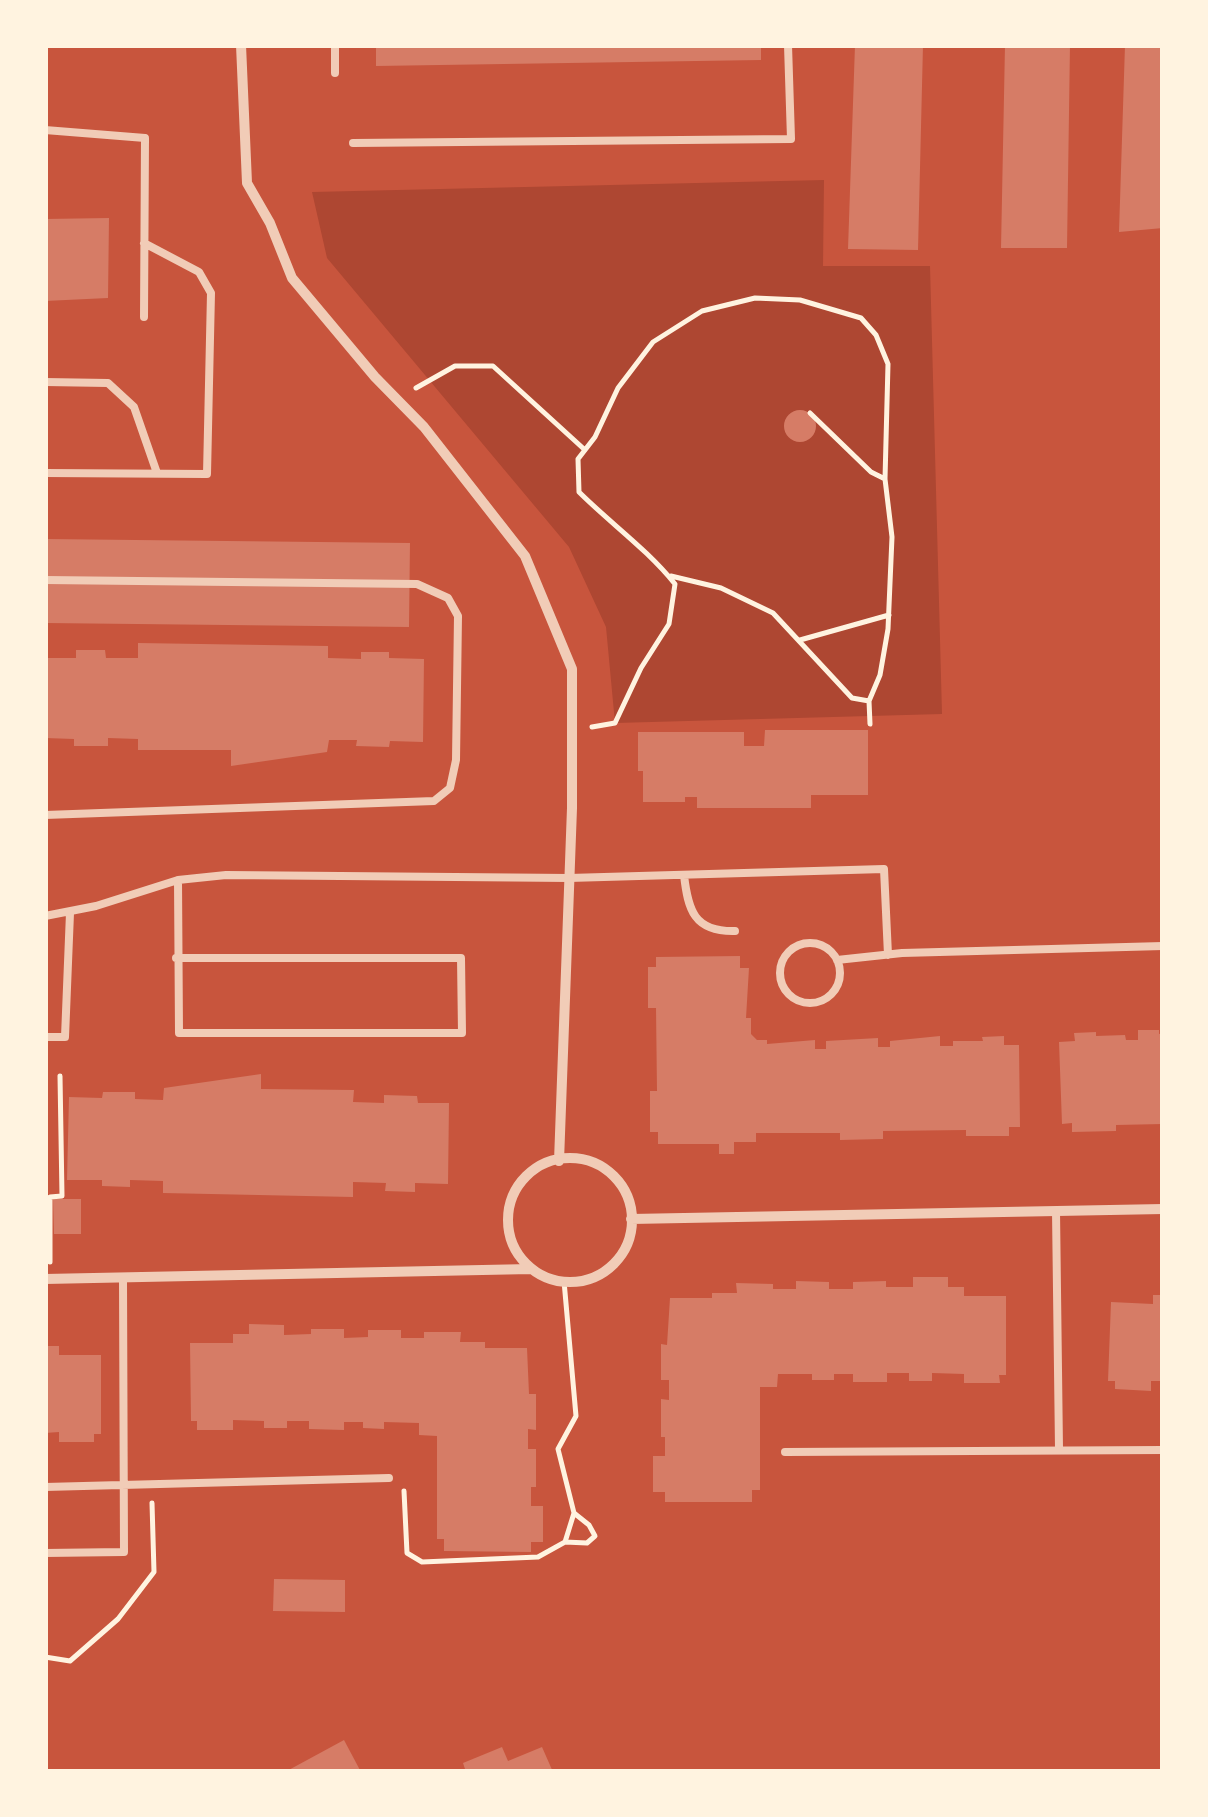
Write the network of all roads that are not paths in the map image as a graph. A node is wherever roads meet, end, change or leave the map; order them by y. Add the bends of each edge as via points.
1 (241, 45) edge
2 (336, 45) edge
3 (788, 45) edge
4 (335, 73) dead end
5 (45, 130) edge
6 (353, 143) dead end
7 (144, 244) junction
8 (144, 317) dead end
9 (45, 382) edge
10 (45, 474) edge
11 (157, 474) junction
12 (45, 580) edge
13 (45, 816) edge
14 (684, 875) junction
15 (569, 878) junction
16 (178, 880) junction
17 (70, 912) junction
18 (45, 916) edge
19 (735, 931) dead end
20 (1163, 946) edge
21 (888, 955) junction
22 (176, 958) junction
23 (837, 960) junction
24 (45, 1037) edge
25 (559, 1160) junction
26 (1163, 1209) edge
27 (1056, 1211) junction
28 (631, 1219) junction
29 (531, 1270) junction
30 (48, 1280) edge
31 (123, 1280) junction
32 (1059, 1450) junction
33 (1163, 1450) edge
34 (785, 1452) dead end
35 (389, 1478) road end
36 (125, 1484) junction
37 (45, 1487) edge
38 (45, 1553) edge

1 - 15 street via 247,182 292,278 424,428 524,556 572,669
2 - 4 lane
3 - 6 lane via 791,138
5 - 7 lane via 144,138
7 - 8 lane
7 - 11 lane via 199,272 211,292 207,474
9 - 11 lane via 108,383 134,408
10 - 11 lane
12 - 13 lane via 410,584 448,598 458,616 456,760 450,788 434,800
14 - 15 lane
14 - 19 lane via 697,921
14 - 21 lane via 884,869
15 - 16 lane
15 - 25 street
16 - 17 lane
16 - 22 lane
17 - 18 lane
17 - 24 lane via 65,1037
20 - 21 lane
21 - 23 lane
22 - 22 lane via 178,1033 462,1033 461,958
23 - 23 lane via 819,944 796,946 781,966 786,990 806,1002 826,998 839,982
25 - 28 street via 578,1159 609,1173 629,1200
25 - 29 street via 528,1174 512,1196 507,1222 514,1249
26 - 27 street
27 - 28 street
27 - 32 lane
28 - 29 street via 628,1243 602,1274 556,1281
29 - 31 street
30 - 31 street
31 - 36 lane
32 - 33 lane
32 - 34 lane
35 - 36 lane
36 - 37 lane
36 - 38 lane via 124,1552

